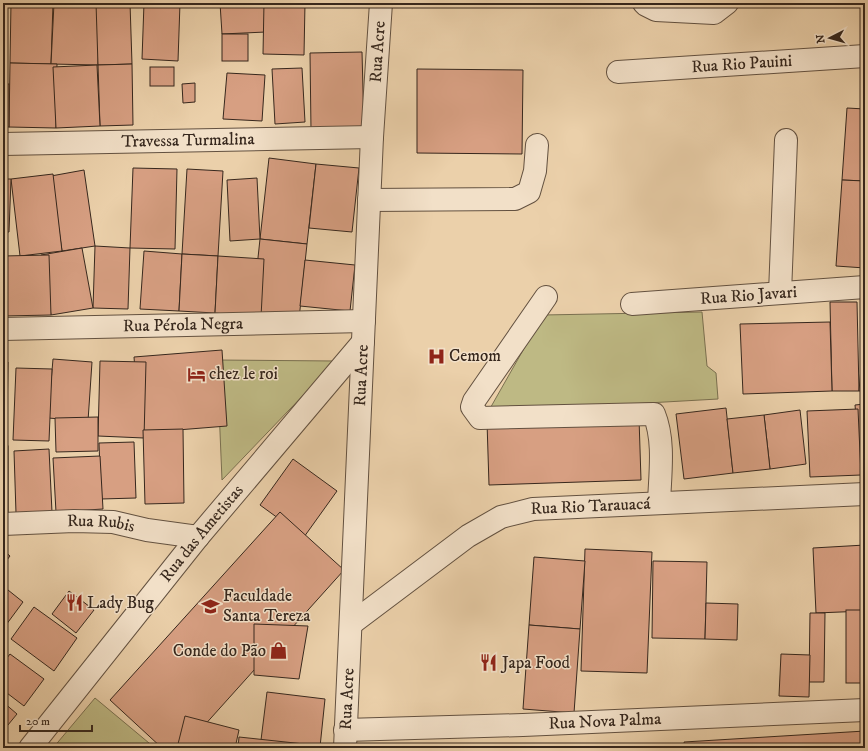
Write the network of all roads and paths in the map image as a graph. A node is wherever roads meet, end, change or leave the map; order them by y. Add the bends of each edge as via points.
1 (381, 3) edge
2 (644, 3) edge
3 (727, 3) edge
4 (865, 56) edge
5 (618, 72) dead end
6 (372, 137) junction
7 (786, 140) dead end
8 (3, 144) edge
9 (537, 145) dead end
10 (369, 200) junction
11 (865, 287) edge
12 (780, 293) junction
13 (546, 297) dead end
14 (632, 304) dead end
15 (3, 329) edge
16 (363, 331) junction
17 (865, 494) edge
18 (659, 503) junction
19 (3, 524) edge
20 (198, 537) junction
21 (350, 624) junction
22 (865, 710) edge
23 (345, 739) edge
24 (30, 748) edge

1 - 6 street, Rua Acre
2 - 3 street via 656,10 714,13
4 - 5 street, Rua Rio Pauini
6 - 8 street, Travessa Turmalina
6 - 10 street, Rua Acre
7 - 12 street
9 - 10 street via 535,172 529,192 515,199
10 - 16 street, Rua Acre
11 - 12 street, Rua Rio Javari
12 - 14 street, Rua Rio Javari
13 - 18 street via 472,407 480,418 654,414 661,449
15 - 16 street, Rua Pérola Negra
16 - 20 street, Rua das Ametistas
16 - 21 street, Rua Acre
17 - 18 street, Rua Rio Tarauacá
18 - 21 street, Rua Rio Tarauacá via 533,509 501,517 468,536
19 - 20 street, Rua Rubis via 113,522
20 - 24 street, Rua das Ametistas
21 - 23 street, Rua Acre
22 - 23 street, Rua Nova Palma via 531,725

